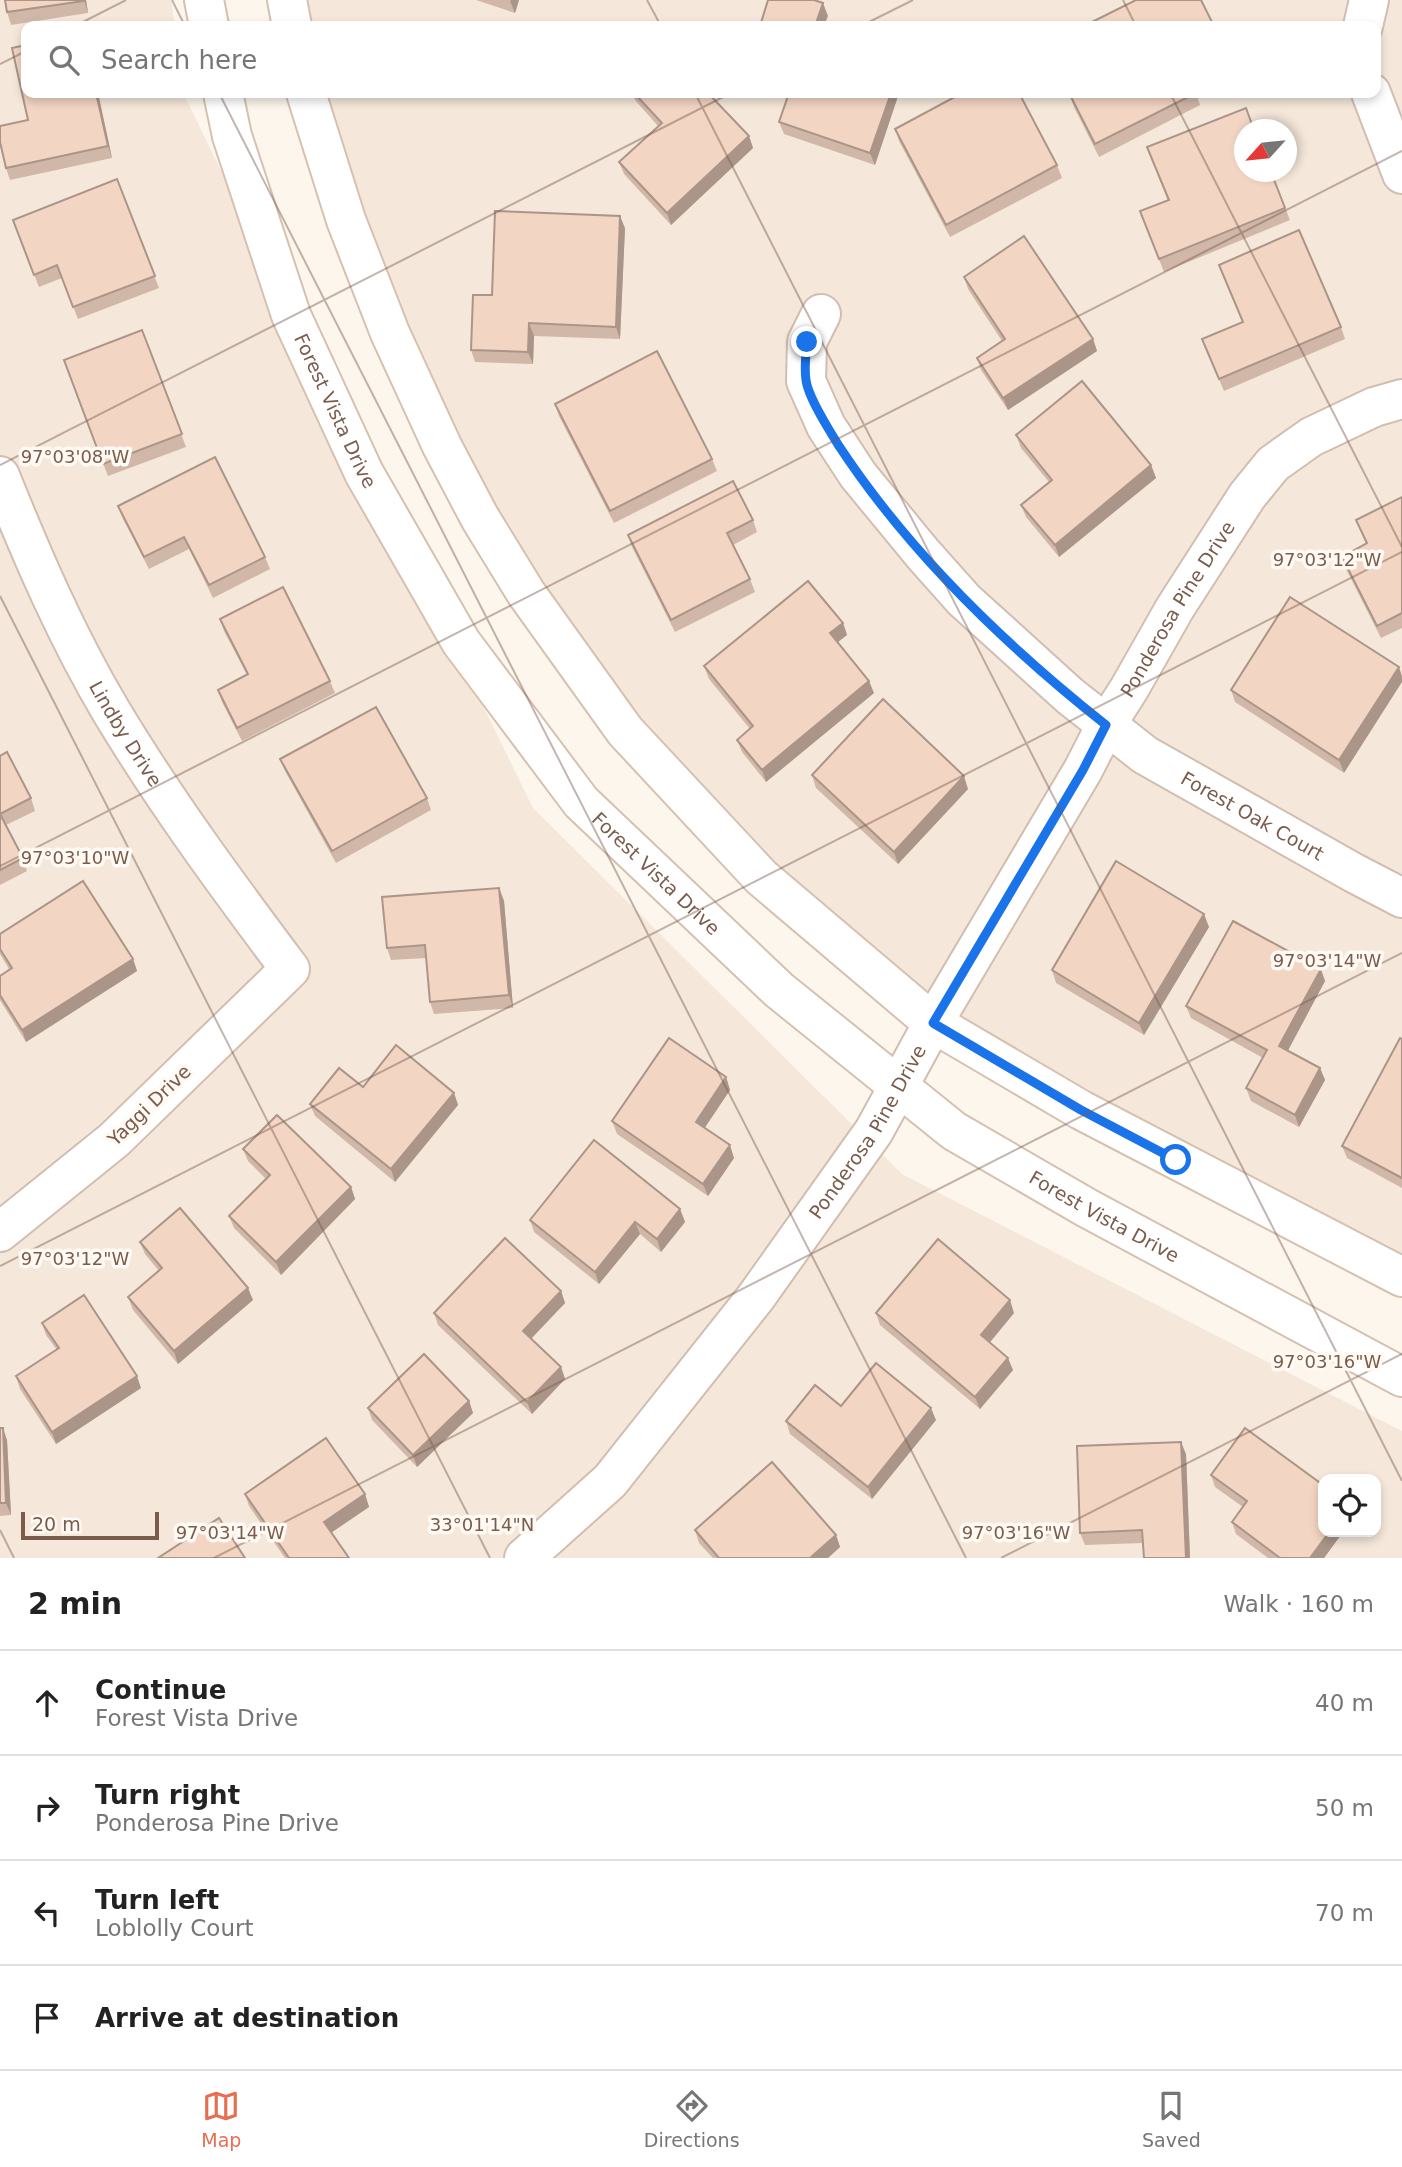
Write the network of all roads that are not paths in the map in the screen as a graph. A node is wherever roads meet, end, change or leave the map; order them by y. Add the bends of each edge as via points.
1 (204, 0) edge
2 (287, 0) edge
3 (1369, 0) edge
4 (208, 21) edge
5 (291, 21) edge
6 (1364, 21) edge
7 (224, 98) edge
8 (308, 98) edge
9 (1373, 98) edge
10 (1402, 174) edge
11 (821, 314) dead end
12 (1402, 399) edge
13 (0, 476) edge
14 (1106, 725) junction
15 (1402, 898) edge
16 (290, 969) joint
17 (933, 1023) junction
18 (898, 1088) junction
19 (0, 1232) edge
20 (1402, 1277) edge
21 (1402, 1377) edge
22 (524, 1558) edge

1 - 4 main road
2 - 5 main road
3 - 6 main road
7 - 18 main road, Forest Vista Drive via 290,315 364,473 461,642 581,802 779,990
8 - 17 main road via 346,220 390,333 442,446 526,593 625,732 761,877
9 - 10 main road
11 - 14 main road, Forest Oak Court via 807,342 806,381 826,426 858,475 964,600
12 - 14 main road, Ponderosa Pine Drive via 1311,437 1273,464 1175,608
13 - 16 main road, Lindby Drive via 38,572 111,710 198,845
14 - 15 main road, Forest Oak Court via 1145,755
14 - 17 main road, Ponderosa Pine Drive
16 - 19 main road, Yaggi Drive via 114,1140
17 - 18 main road, Ponderosa Pine Drive
17 - 20 main road via 1081,1110
18 - 21 main road, Forest Vista Drive via 954,1131 1087,1208
18 - 22 main road, Ponderosa Pine Drive via 874,1130 756,1297 610,1481

